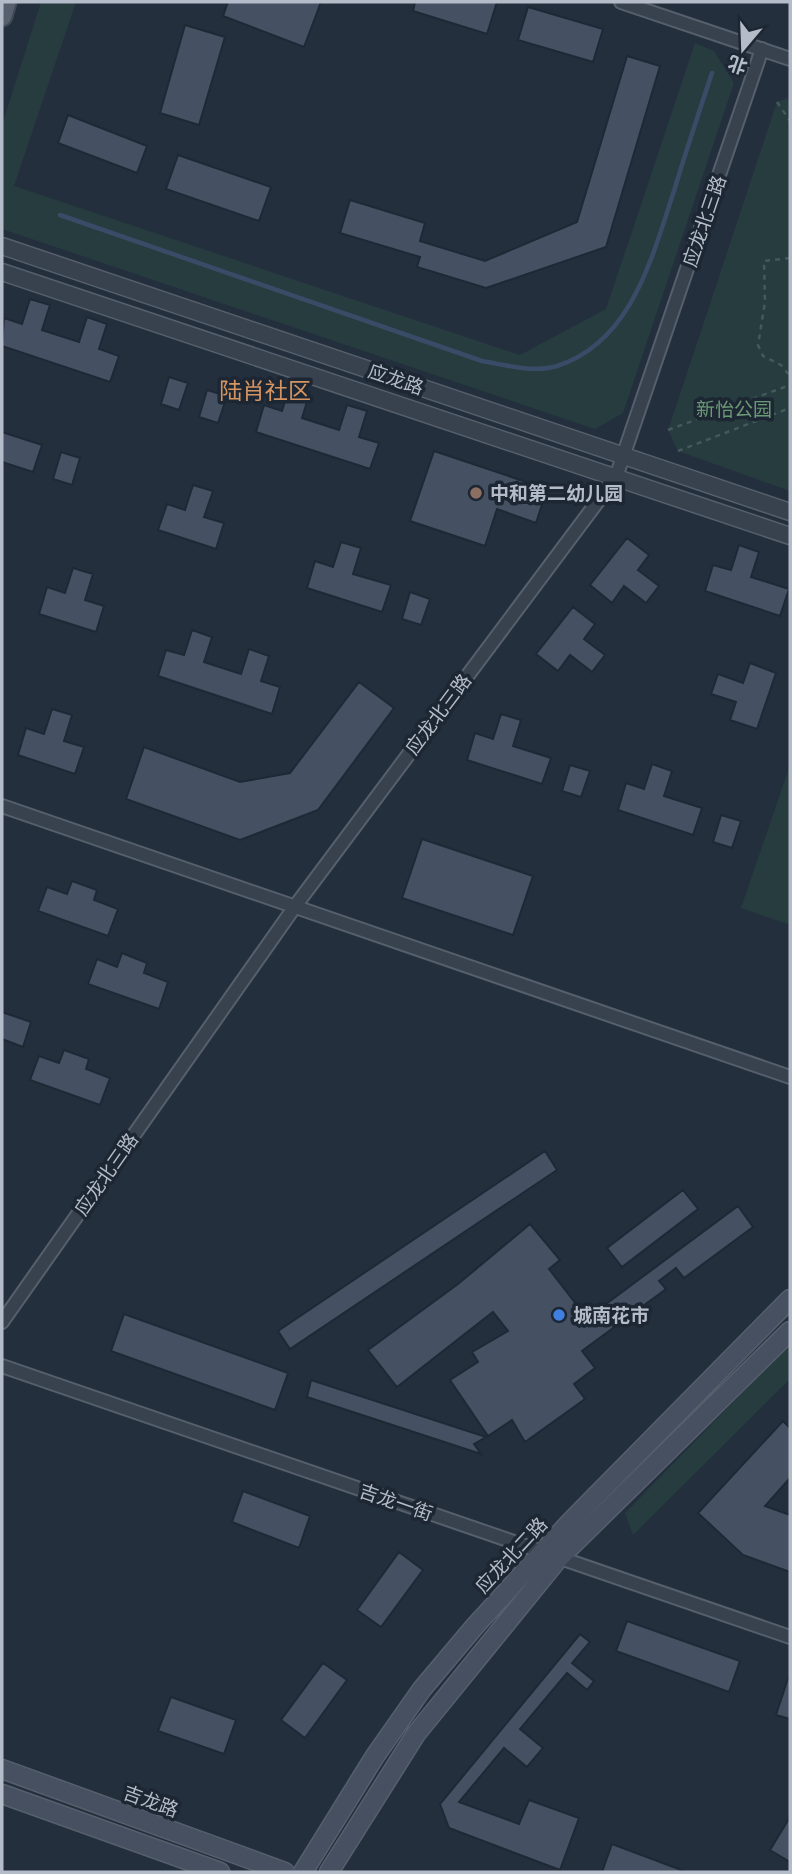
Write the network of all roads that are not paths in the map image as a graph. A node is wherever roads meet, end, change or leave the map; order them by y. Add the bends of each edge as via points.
1 (6, 2) edge
2 (621, 2) edge
3 (2, 16) edge
4 (762, 49) junction
5 (790, 59) edge
6 (2, 246) edge
7 (2, 272) edge
8 (624, 456) junction
9 (616, 477) junction
10 (790, 512) edge
11 (790, 537) edge
12 (2, 806) edge
13 (296, 905) junction
14 (790, 1077) edge
15 (790, 1300) edge
16 (2, 1322) edge
17 (790, 1331) edge
18 (2, 1366) edge
19 (541, 1552) junction
20 (559, 1558) junction
21 (790, 1637) edge
22 (2, 1769) edge
23 (2, 1794) edge
24 (220, 1872) edge
25 (285, 1872) edge
26 (303, 1872) edge
27 (329, 1872) edge

1 - 3 main road
2 - 4 street
4 - 5 street
4 - 8 street, 应龙北三路
6 - 8 street, 应龙路
7 - 9 street, 应龙路
8 - 9 street, 应龙北三路
8 - 10 street, 应龙路
9 - 11 street, 应龙路
9 - 13 street, 应龙北三路
12 - 13 street
13 - 14 street
13 - 16 street, 应龙北三路
15 - 19 main road, 应龙北二路
17 - 20 main road, 应龙北二路
18 - 19 street, 吉龙一街
19 - 20 street, 吉龙一街
19 - 26 main road, 应龙北二路 via 422,1689
20 - 21 street, 吉龙一街
20 - 27 main road, 应龙北二路 via 416,1734
22 - 25 main road, 吉龙路
23 - 24 main road

